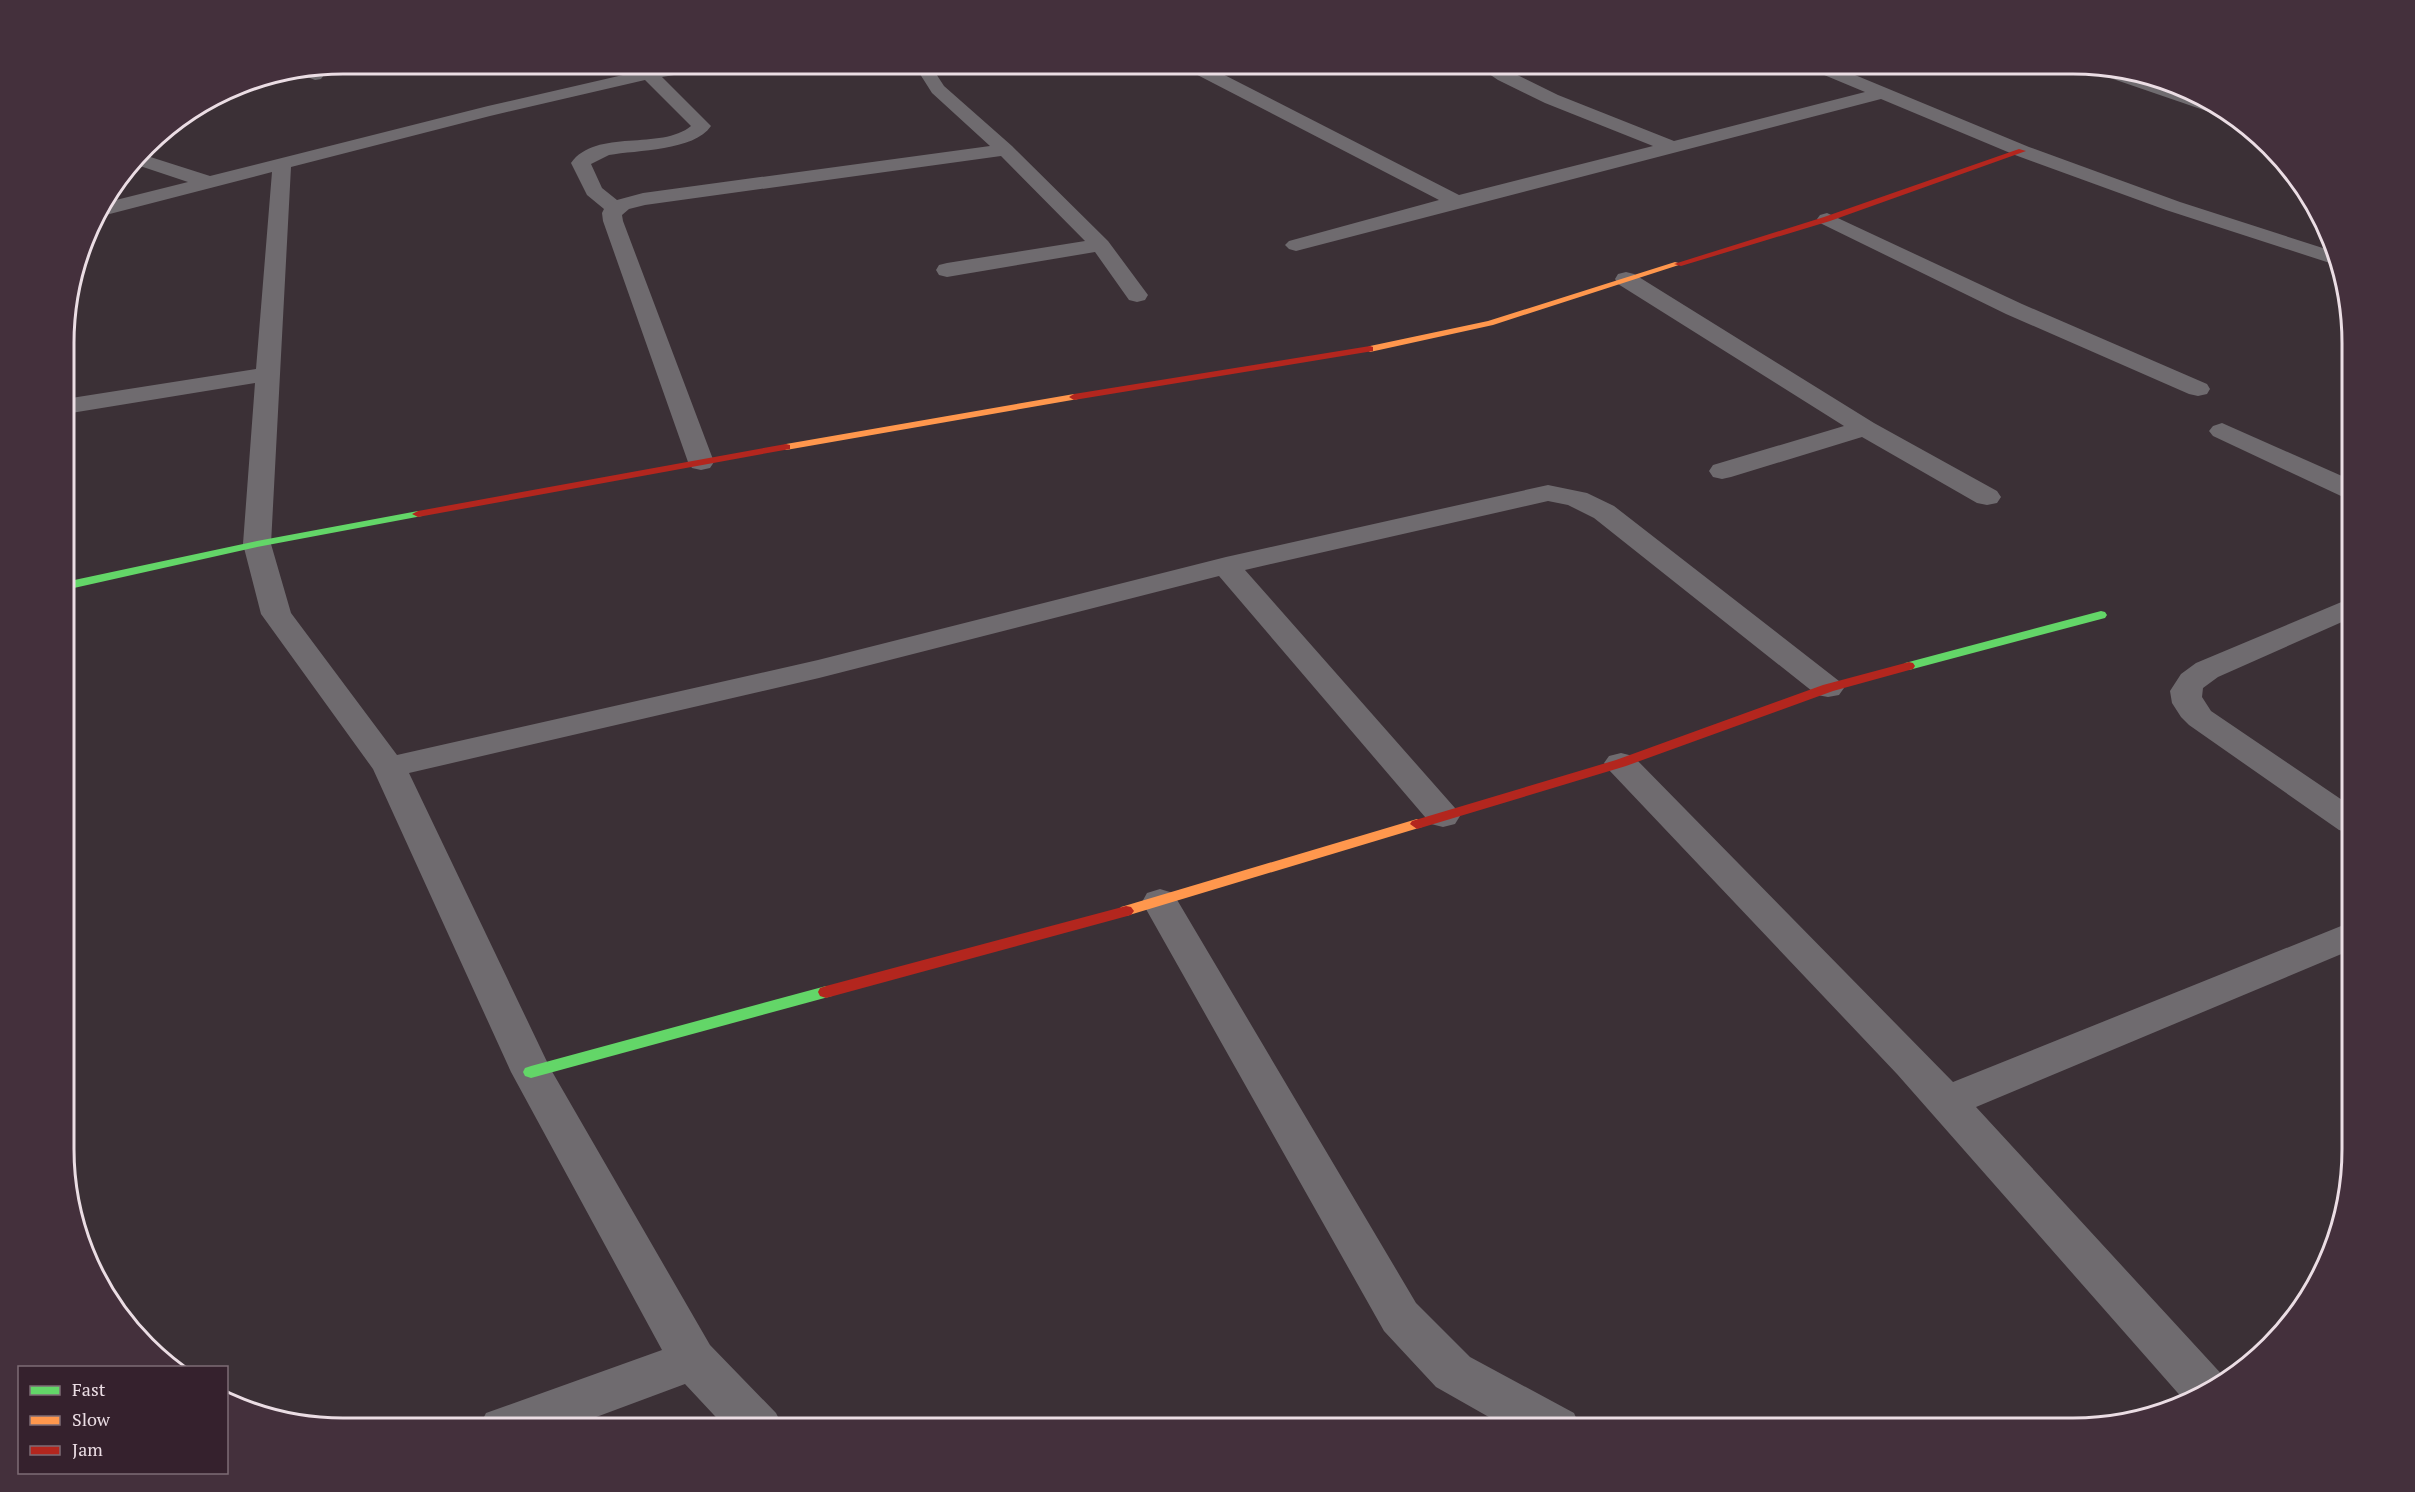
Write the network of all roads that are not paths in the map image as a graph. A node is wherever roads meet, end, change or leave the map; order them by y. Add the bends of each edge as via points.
1 (649, 74) joint
2 (928, 74) edge
3 (1209, 74) edge
4 (1500, 74) edge
5 (1837, 74) edge
6 (2146, 84) edge
7 (1882, 93) junction
8 (2177, 95) edge
9 (1675, 148) junction
10 (1005, 150) junction
11 (2022, 151) junction
12 (144, 161) edge
13 (282, 163) junction
14 (207, 182) junction
15 (1455, 201) junction
16 (110, 208) edge
17 (616, 209) junction
18 (1827, 219) junction
19 (1101, 245) junction
20 (1296, 245) dead end
21 (2327, 257) edge
22 (946, 270) dead end
23 (1626, 279) junction
24 (1137, 295) dead end
25 (268, 374) junction
26 (2198, 389) dead end
27 (74, 406) edge
28 (1865, 429) junction
29 (2222, 431) dead end
30 (701, 462) junction
31 (1722, 471) dead end
32 (2342, 486) edge
33 (1987, 497) dead end
34 (257, 544) junction
35 (1226, 566) junction
36 (74, 584) edge
37 (2342, 611) edge
38 (2101, 615) dead end
39 (1828, 688) junction
40 (1621, 763) junction
41 (389, 767) junction
42 (1443, 816) junction
43 (2342, 816) edge
44 (1160, 902) junction
45 (2342, 939) edge
46 (531, 1072) junction
47 (1945, 1103) junction
48 (693, 1360) junction
49 (2201, 1385) edge
50 (533, 1418) edge
51 (748, 1418) edge
52 (1537, 1418) edge

1 - 13 street
1 - 17 street via 702,126 684,137 606,150 585,158 582,163 594,192
2 - 10 street via 938,89
3 - 15 street
4 - 9 street via 1593,117
5 - 7 street
6 - 8 street
7 - 9 street
7 - 11 street
9 - 15 street
10 - 17 street via 643,199
10 - 19 street
11 - 18 street
11 - 21 street
12 - 14 street
13 - 14 street
13 - 25 street
14 - 16 street
15 - 20 street
17 - 30 street via 613,220
18 - 23 street
18 - 26 street via 2014,309
19 - 22 street
19 - 24 street
23 - 28 street
23 - 30 street via 1490,323 1393,345
25 - 27 street
25 - 34 street
28 - 31 street
28 - 33 street
29 - 32 street
30 - 34 street
34 - 36 street
34 - 41 street via 276,614
35 - 39 street via 1548,493 1566,495 1583,500 1616,521
35 - 41 street via 819,669
35 - 42 street
37 - 43 street via 2207,670 2191,680 2186,689 2190,708 2200,718
38 - 39 street
39 - 40 street
40 - 42 street
40 - 47 street
41 - 46 street
42 - 44 street
44 - 46 street
44 - 52 street via 1400,1317 1453,1371
45 - 47 street
46 - 48 street
47 - 49 street
48 - 50 street
48 - 51 street

